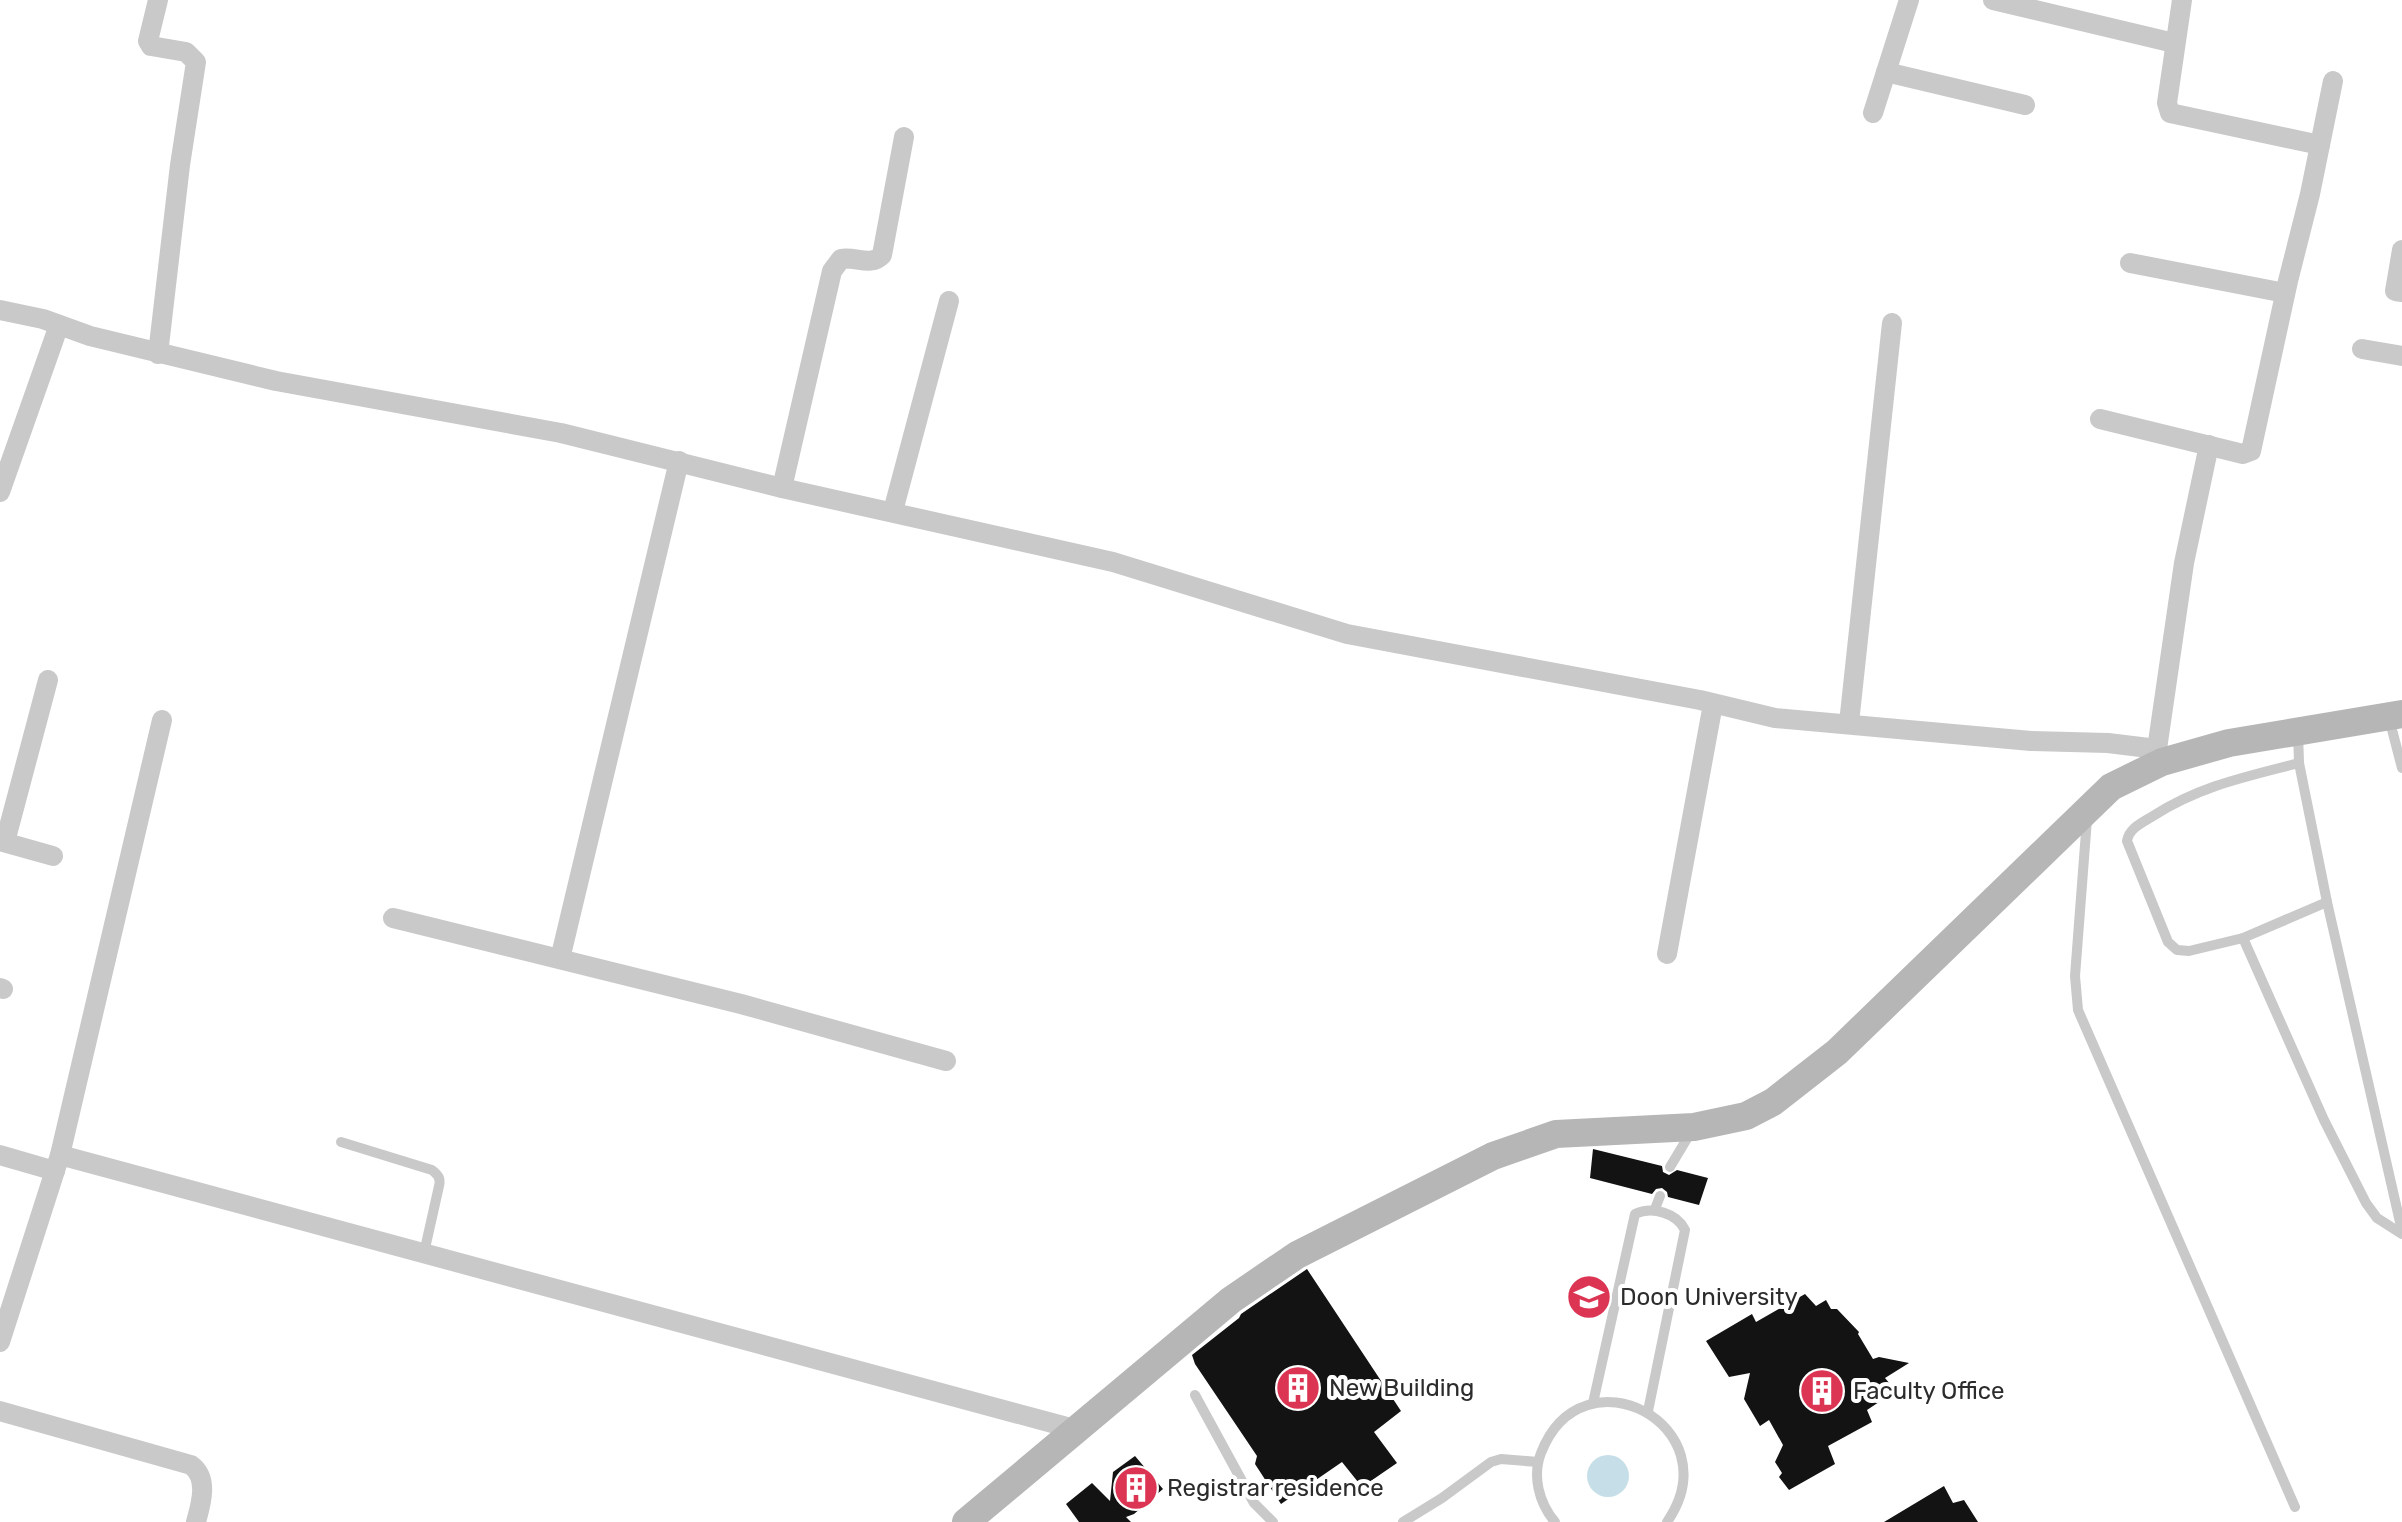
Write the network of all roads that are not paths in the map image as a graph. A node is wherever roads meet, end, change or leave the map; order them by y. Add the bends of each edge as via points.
1 (158, 0) edge
2 (1909, 0) edge
3 (1993, 0) edge
4 (2182, 0) edge
5 (2174, 43) junction
6 (1886, 72) junction
7 (2333, 81) dead end
8 (2025, 105) dead end
9 (1873, 113) dead end
10 (904, 137) dead end
11 (2320, 145) junction
12 (2402, 250) edge
13 (2130, 263) dead end
14 (2402, 292) edge
15 (2285, 293) junction
16 (949, 301) dead end
17 (0, 310) edge
18 (1892, 323) dead end
19 (59, 325) junction
20 (2362, 349) dead end
21 (158, 354) junction
22 (2402, 356) edge
23 (2100, 419) dead end
24 (2209, 445) junction
25 (679, 461) junction
26 (782, 488) junction
27 (0, 492) edge
28 (893, 511) junction
29 (48, 680) dead end
30 (1713, 704) junction
31 (2395, 715) edge
32 (162, 720) dead end
33 (1849, 723) junction
34 (2298, 732) junction
35 (2159, 755) junction
36 (2299, 763) junction
37 (2402, 768) edge
38 (2088, 807) junction
39 (2, 842) edge
40 (53, 856) dead end
41 (2327, 902) junction
42 (393, 918) dead end
43 (2243, 938) junction
44 (1667, 954) dead end
45 (560, 959) junction
46 (946, 1061) dead end
47 (1694, 1127) junction
48 (341, 1142) dead end
49 (0, 1155) edge
50 (58, 1163) junction
51 (1670, 1167) dead end
52 (1660, 1196) dead end
53 (1655, 1209) junction
54 (2402, 1232) edge
55 (424, 1253) junction
56 (7, 1297) edge
57 (0, 1342) edge
58 (1195, 1395) dead end
59 (1593, 1403) junction
60 (0, 1411) edge
61 (1648, 1411) junction
62 (1078, 1430) junction
63 (1538, 1462) junction
64 (2295, 1507) dead end
65 (1548, 1520) edge
66 (196, 1522) edge
67 (966, 1522) edge
68 (1273, 1522) edge
69 (1403, 1522) edge
70 (1667, 1522) edge

1 - 21 street via 151,46 186,52 196,62
2 - 6 street
3 - 5 street
4 - 5 street
5 - 11 street via 2170,113
6 - 8 street
6 - 9 street
7 - 11 street
10 - 26 street via 882,255 871,261 841,259 832,271
11 - 15 street
12 - 14 street via 2395,291
13 - 15 street
15 - 24 street via 2252,450 2243,454
16 - 28 street
17 - 19 street
18 - 33 street
19 - 21 street
19 - 27 street
20 - 22 street
21 - 25 street
23 - 24 street
24 - 35 street via 2184,563
25 - 26 street
25 - 45 street
26 - 28 street
28 - 30 street via 1113,562 1347,634
29 - 39 street
30 - 33 street via 1775,718
30 - 44 street
31 - 34 main road
31 - 37 lane
32 - 50 street
33 - 35 street via 2108,743
34 - 35 main road
34 - 36 lane
35 - 38 main road
36 - 41 lane
36 - 43 lane via 2187,796 2127,837 2172,947 2189,951
38 - 47 main road via 1837,1052 1773,1102 1746,1116
38 - 64 lane via 2075,976 2078,1010
39 - 40 street
41 - 43 lane
41 - 54 lane
42 - 45 street
43 - 54 lane via 2366,1203 2377,1218
45 - 46 street
47 - 51 lane
47 - 62 main road via 1556,1134 1493,1156 1297,1255 1231,1300
48 - 55 lane via 437,1174
49 - 50 street
50 - 55 street
50 - 56 street
52 - 53 lane
53 - 59 lane via 1635,1214
53 - 61 lane via 1681,1221 1685,1230
55 - 62 street
56 - 57 street
58 - 68 lane via 1254,1503
59 - 61 lane via 1612,1401
59 - 63 lane via 1568,1415 1548,1435
60 - 66 street via 191,1465 202,1478
61 - 70 lane via 1671,1434 1683,1464 1681,1496
62 - 67 main road
63 - 65 lane via 1538,1488
63 - 69 lane via 1491,1462

